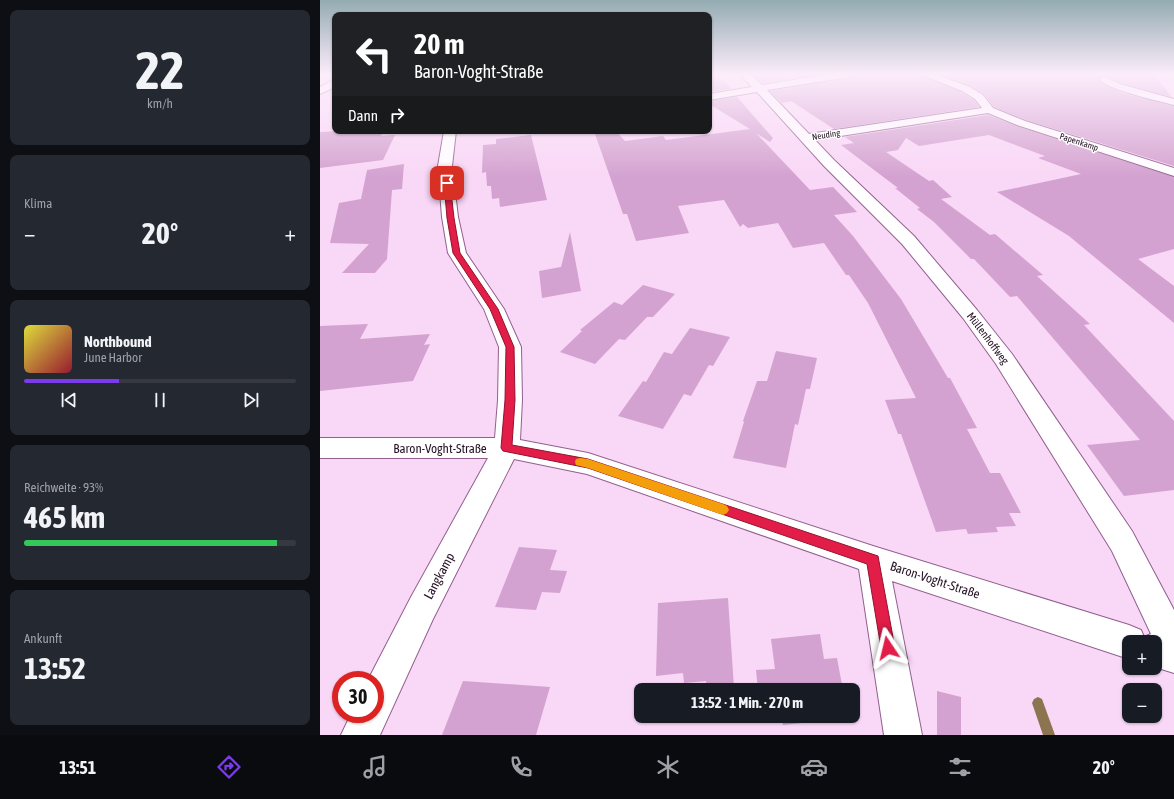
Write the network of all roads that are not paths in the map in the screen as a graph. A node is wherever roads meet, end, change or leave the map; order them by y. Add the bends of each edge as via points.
1 (779, 108) edge
2 (989, 110) joint
3 (453, 134) edge
4 (806, 138) junction
5 (1174, 172) edge
6 (320, 448) edge
7 (507, 448) junction
8 (873, 560) junction
9 (1122, 640) edge
10 (1174, 644) edge
11 (1162, 652) edge
12 (1174, 656) edge
13 (384, 686) edge
14 (366, 723) edge
15 (360, 735) edge
16 (903, 735) edge

1 - 4 street, Müllenhoffweg
2 - 4 street, Neuding
2 - 5 street, Papenkamp via 1021,123
3 - 7 street via 445,166 450,218 457,253 494,309 510,347
4 - 10 street, Müllenhoffweg via 908,240 1004,359 1122,541
6 - 7 street, Baron-Voght-Straße
7 - 8 street, Baron-Voght-Straße via 588,464
7 - 13 street, Langkamp via 422,608
8 - 9 street, Baron-Voght-Straße
8 - 16 street
11 - 12 street
14 - 15 street

